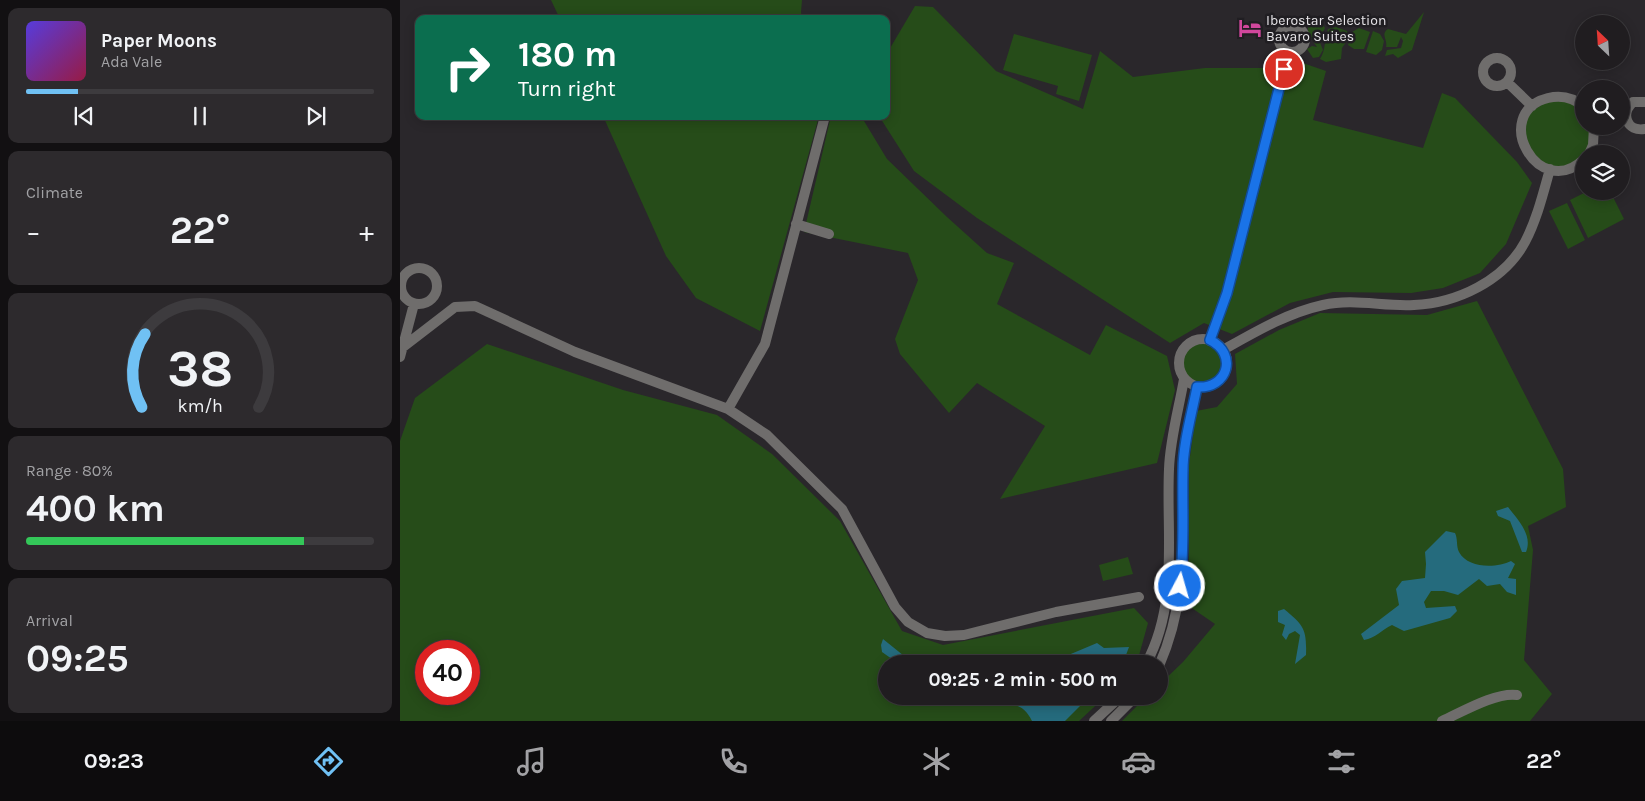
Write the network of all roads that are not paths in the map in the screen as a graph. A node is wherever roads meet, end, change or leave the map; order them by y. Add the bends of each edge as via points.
1 (1288, 52) dead end
2 (1506, 82) dead end
3 (1575, 101) edge
4 (1645, 102) edge
5 (1532, 106) junction
6 (1630, 106) edge
7 (824, 120) edge
8 (1630, 126) edge
9 (1645, 129) edge
10 (1575, 165) edge
11 (1550, 170) junction
12 (796, 224) junction
13 (829, 234) dead end
14 (400, 266) edge
15 (414, 269) junction
16 (400, 286) edge
17 (414, 304) junction
18 (1210, 340) junction
19 (403, 347) junction
20 (1223, 350) junction
21 (400, 357) edge
22 (1184, 379) junction
23 (1197, 387) junction
24 (728, 409) junction
25 (1138, 597) dead end
26 (1150, 655) edge
27 (1163, 655) edge
28 (1517, 695) dead end
29 (1111, 705) edge
30 (1127, 705) edge
31 (1094, 721) edge
32 (1111, 721) edge
33 (1442, 721) edge

1 - 18 street via 1227,293
2 - 5 street
3 - 5 street via 1555,96
4 - 6 street via 1633,102
5 - 11 street via 1521,128 1522,141 1534,162
7 - 12 street
8 - 9 street via 1636,130
10 - 11 street via 1568,169
11 - 20 street via 1525,243 1504,268 1476,290 1437,303 1413,305 1359,301 1324,304 1292,314
12 - 13 street
12 - 24 street via 765,344
14 - 15 street
15 - 16 street via 404,276
15 - 17 street via 431,273 437,290 431,300
16 - 17 street via 404,297
17 - 19 street
18 - 20 street
18 - 22 street via 1195,341 1183,350 1179,365
19 - 21 street
19 - 24 street via 455,307 475,306 576,352
20 - 23 street via 1226,358 1224,373 1213,385
22 - 23 street
22 - 26 street via 1169,468 1169,587 1157,642
23 - 27 street via 1183,468 1184,543 1178,603
24 - 25 street via 767,435 842,509 895,607 908,622 927,633 964,635 1056,612
28 - 33 street via 1495,698
29 - 31 street
30 - 32 street

